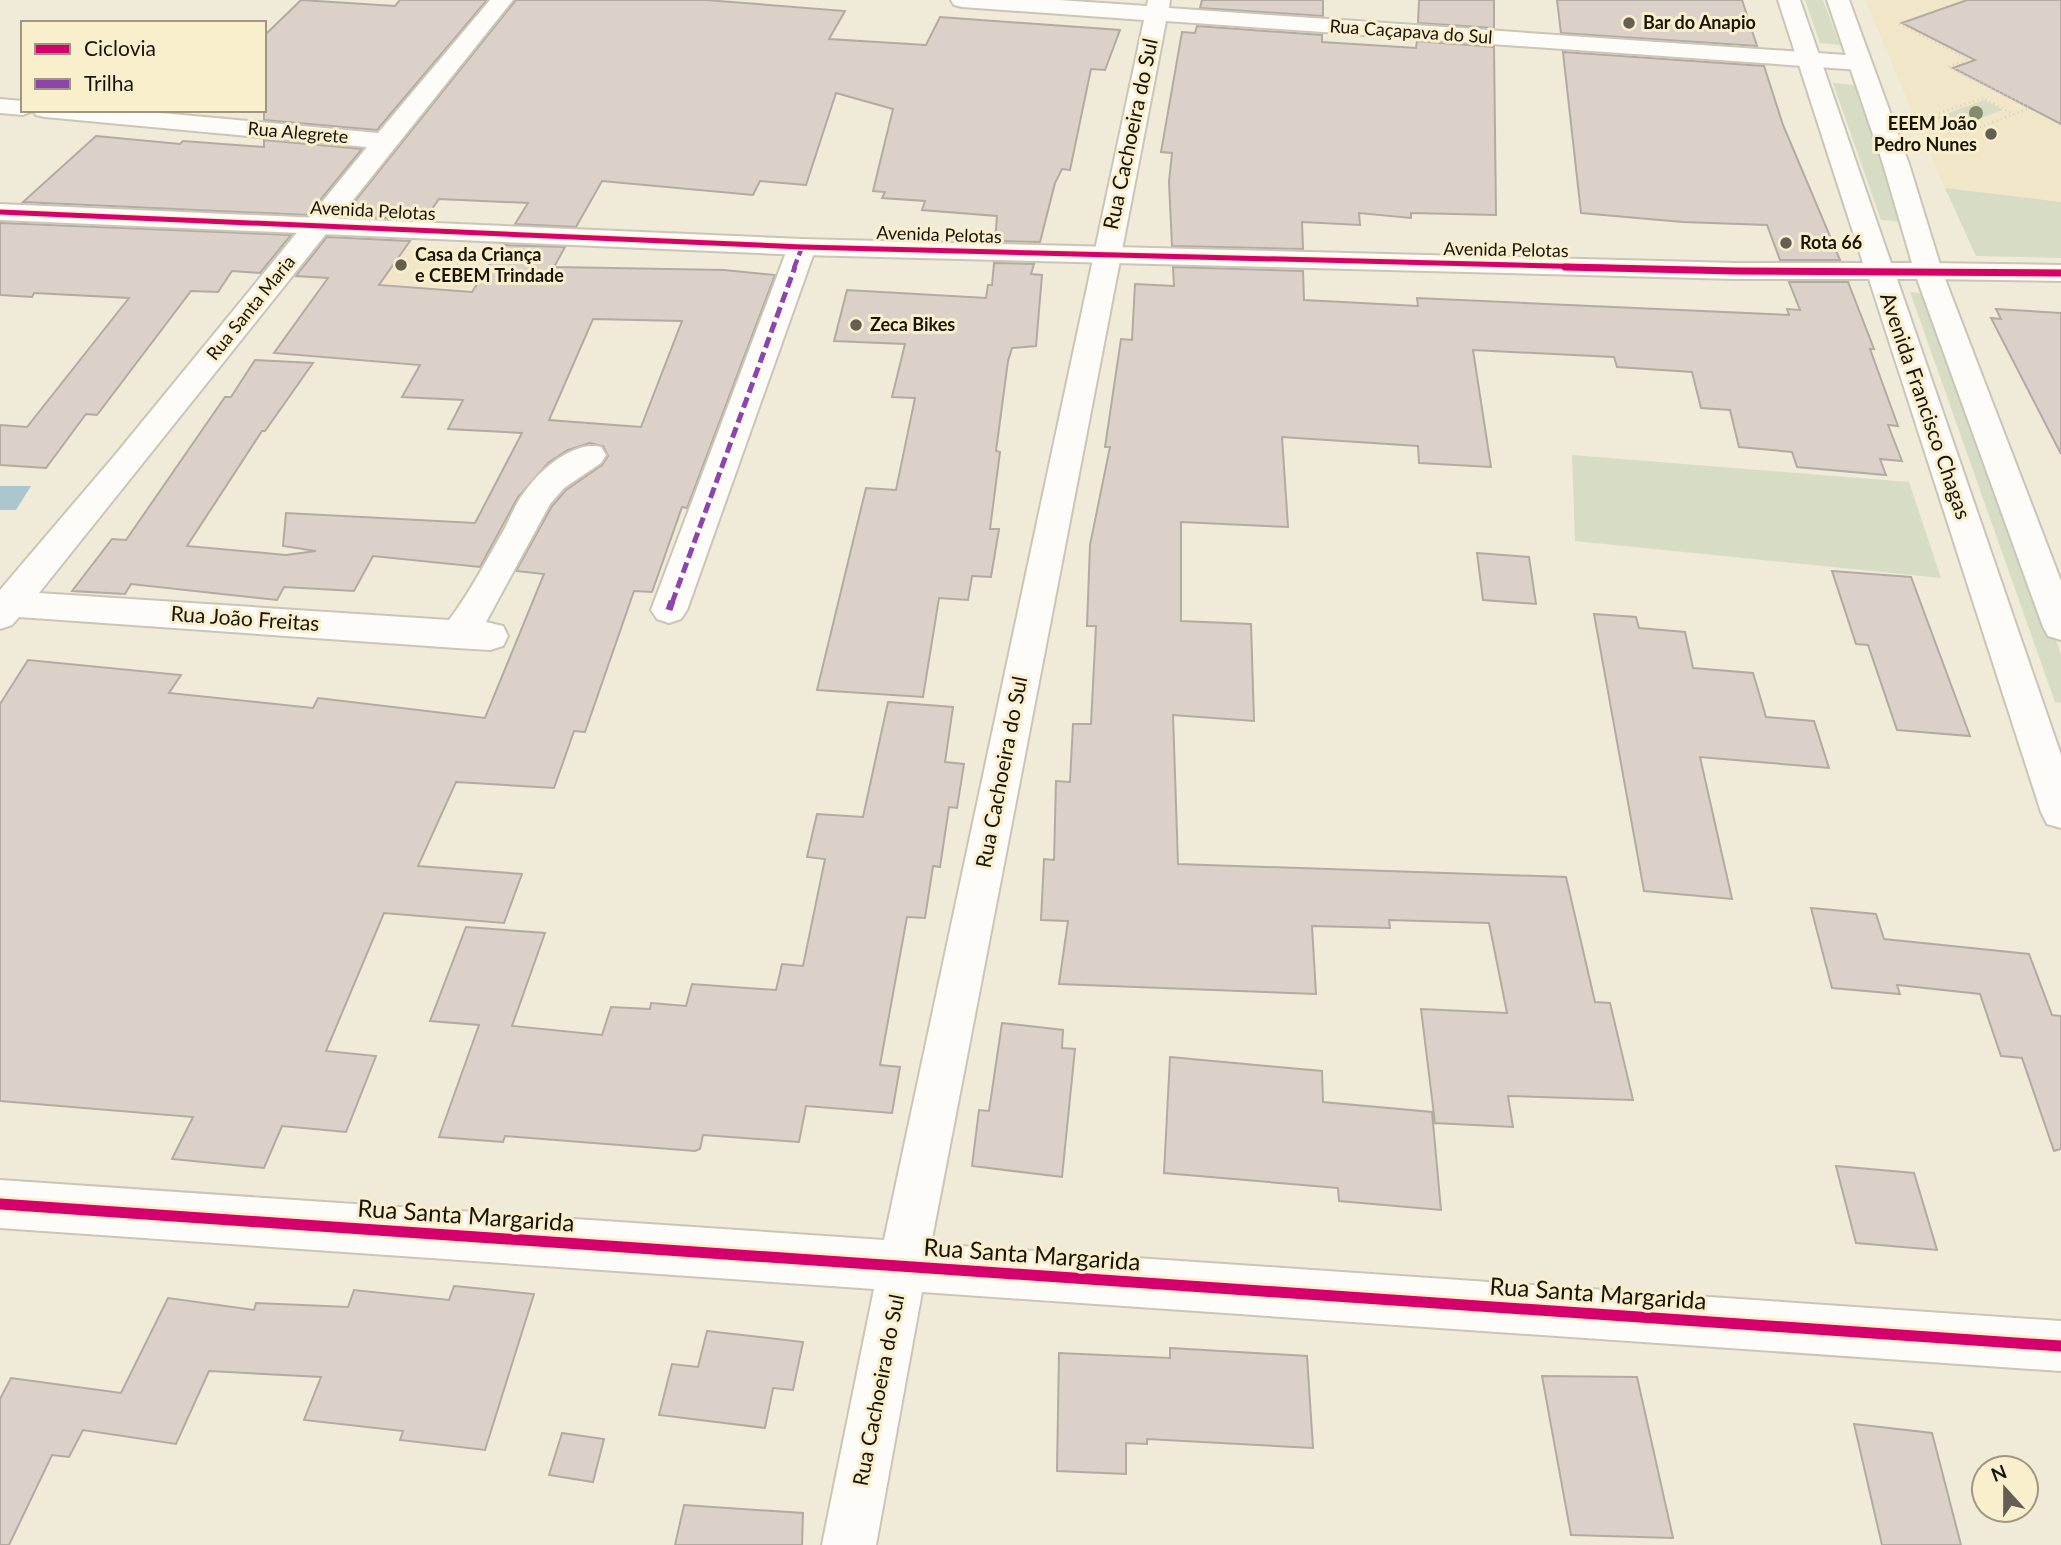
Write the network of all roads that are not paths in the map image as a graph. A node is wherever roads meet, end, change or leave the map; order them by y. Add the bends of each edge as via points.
1 (502, 0) edge
2 (962, 0) edge
3 (1789, 0) edge
4 (1838, 0) edge
5 (1157, 7) edge
6 (1809, 59) junction
7 (1860, 62) junction
8 (0, 106) edge
9 (21, 108) edge
10 (67, 112) edge
11 (383, 141) junction
12 (0, 212) edge
13 (319, 224) junction
14 (802, 247) junction
15 (1106, 256) junction
16 (1928, 271) junction
17 (1878, 272) junction
18 (2061, 273) edge
19 (590, 455) dead end
20 (4, 607) edge
21 (669, 610) dead end
22 (2061, 627) edge
23 (2053, 763) edge
24 (2061, 812) edge
25 (0, 1204) edge
26 (903, 1265) junction
27 (2061, 1346) edge
28 (849, 1545) edge

1 - 11 street, Rua Santa Maria
2 - 5 street, Rua Caçapava do Sul
3 - 6 street, Avenida Francisco Chagas
4 - 7 street
5 - 6 street, Rua Caçapava do Sul
5 - 15 street, Rua Cachoeira do Sul
6 - 7 street, Rua Caçapava do Sul
6 - 17 street, Avenida Francisco Chagas
7 - 16 street
8 - 9 street
10 - 11 street, Rua Alegrete
11 - 13 street, Rua Santa Maria
12 - 13 street, Avenida Pelotas
13 - 14 street, Avenida Pelotas
13 - 20 street, Rua Santa Maria
14 - 15 street, Avenida Pelotas
14 - 21 street
15 - 17 street, Avenida Pelotas
15 - 26 street, Rua Cachoeira do Sul
16 - 17 street, Avenida Pelotas
16 - 18 street, Avenida Pelotas
16 - 22 street
17 - 23 street, Avenida Francisco Chagas
19 - 20 street, Rua João Freitas via 553,480 537,498 481,603 474,635
23 - 24 street, Avenida Francisco Chagas
25 - 26 street, Rua Santa Margarida
26 - 27 street, Rua Santa Margarida
26 - 28 street, Rua Cachoeira do Sul

